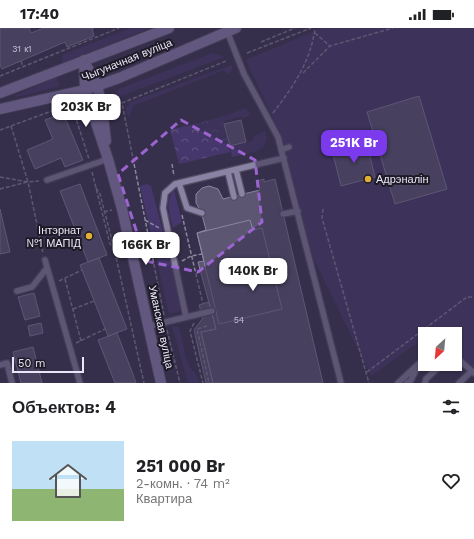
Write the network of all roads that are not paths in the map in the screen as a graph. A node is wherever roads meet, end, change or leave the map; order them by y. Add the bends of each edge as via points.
1 (170, 28) edge
2 (231, 30) edge
3 (84, 60) junction
4 (97, 86) junction
5 (85, 90) junction
6 (0, 93) edge
7 (0, 109) edge
8 (289, 148) dead end
9 (281, 150) junction
10 (284, 158) junction
11 (108, 159) junction
12 (236, 170) junction
13 (228, 172) junction
14 (47, 180) road end
15 (179, 183) junction
16 (242, 194) dead end
17 (234, 197) dead end
18 (298, 211) junction
19 (202, 213) dead end
20 (283, 214) dead end
21 (45, 260) road end
22 (47, 268) junction
23 (17, 291) dead end
24 (212, 311) dead end
25 (186, 317) junction
26 (148, 326) junction
27 (462, 364) edge
28 (0, 365) edge
29 (418, 365) edge
30 (418, 366) edge
31 (435, 371) edge
32 (473, 372) edge
33 (12, 383) edge
34 (80, 383) edge
35 (161, 383) edge
36 (341, 383) edge
37 (398, 383) edge
38 (407, 383) edge
39 (425, 383) edge
40 (459, 383) edge

1 - 3 main road, Чыгуначная вуліца
2 - 4 main road, Чыгуначная вуліца
2 - 9 lane via 244,74 278,137
3 - 4 main road, Уманская вуліца
3 - 5 main road, Уманская вуліца
3 - 6 main road, Чыгуначная вуліца
4 - 5 main road, Чыгуначная вуліца
4 - 11 main road, Уманская вуліца
5 - 7 main road, Чыгуначная вуліца
5 - 11 main road, Уманская вуліца
8 - 9 lane
9 - 10 lane
10 - 12 lane
10 - 18 lane
11 - 14 lane
11 - 26 main road, Уманская вуліца
12 - 13 lane
12 - 16 lane
13 - 15 lane
13 - 17 lane
15 - 19 lane via 187,208
15 - 25 lane via 171,186 165,193 163,208
18 - 20 lane
18 - 36 lane
21 - 22 lane
22 - 23 lane via 32,288
22 - 34 lane
24 - 25 lane
25 - 26 lane
26 - 35 main road, Уманская вуліца
27 - 32 lane
28 - 33 lane via 7,363
29 - 37 lane
30 - 38 lane
31 - 39 lane
32 - 40 lane

